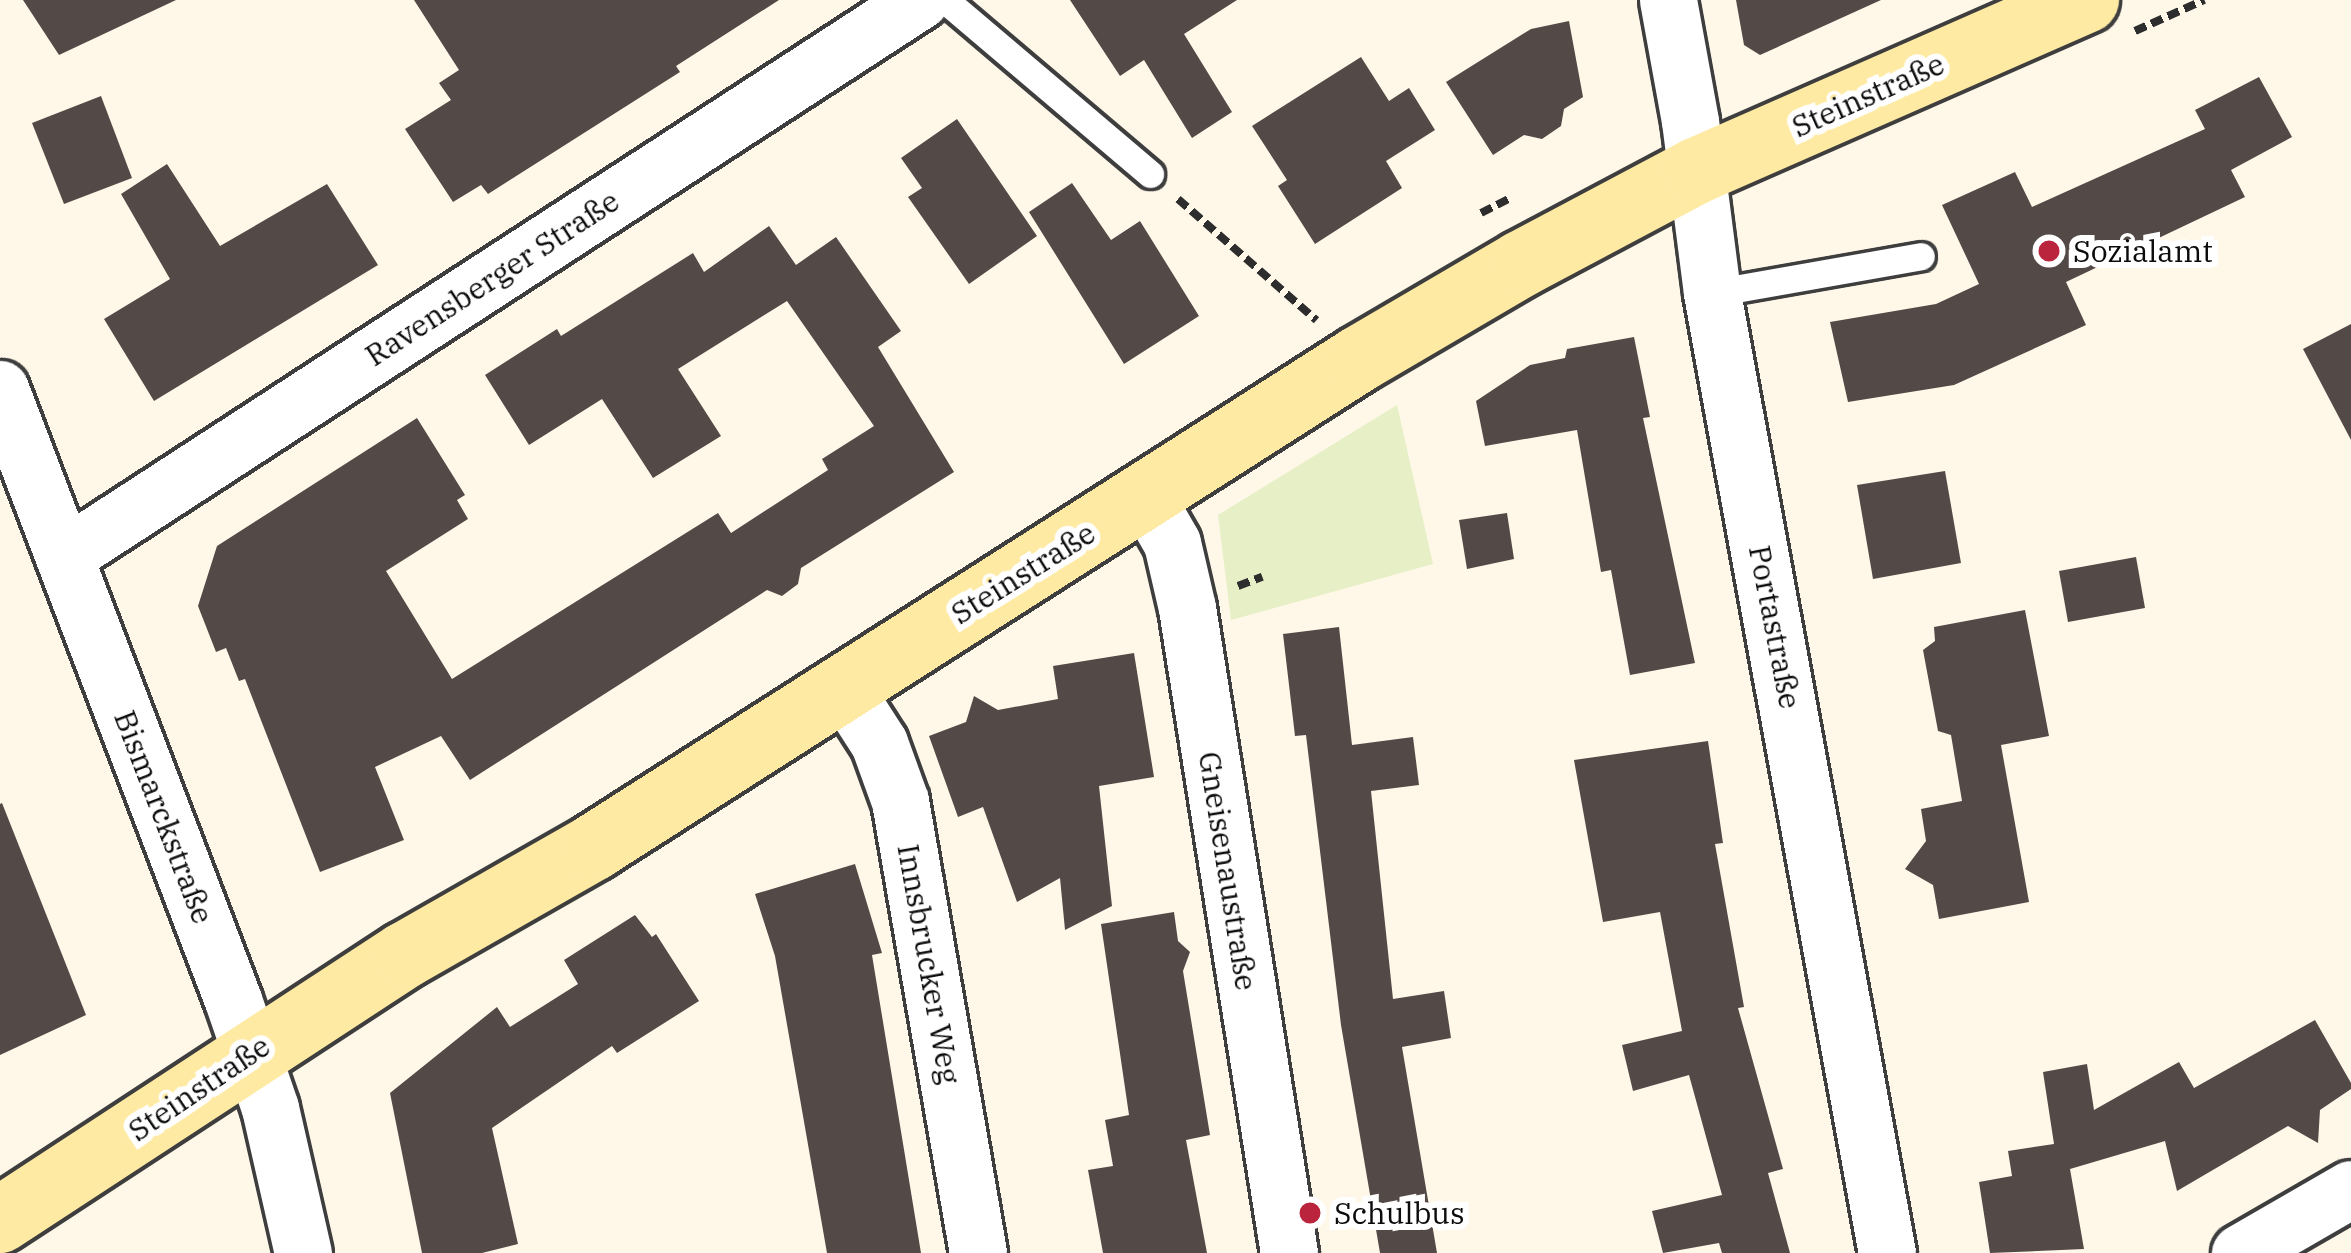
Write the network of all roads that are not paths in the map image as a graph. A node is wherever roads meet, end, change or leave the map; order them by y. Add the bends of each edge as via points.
1 (920, 0) edge
2 (945, 0) edge
3 (1668, 0) edge
4 (2086, 0) edge
5 (1696, 171) junction
6 (1150, 174) road end
7 (1922, 256) dead end
8 (1712, 293) junction
9 (0, 389) edge
10 (1145, 496) junction
11 (64, 556) junction
12 (843, 687) junction
13 (251, 1053) junction
14 (2351, 1189) edge
15 (0, 1220) edge
16 (303, 1253) edge
17 (979, 1253) edge
18 (1289, 1253) edge
19 (1887, 1253) edge
20 (2240, 1253) edge

1 - 11 street, Ravensberger Straße
2 - 6 lane
3 - 5 street, Portastraße
4 - 5 main road, Steinstraße
5 - 8 street, Portastraße
5 - 10 main road, Steinstraße via 1359,359
7 - 8 lane
8 - 19 street, Portastraße
9 - 11 street, Bismarckstraße
10 - 12 main road, Steinstraße
10 - 18 street, Gneisenaustraße via 1172,542 1187,608
11 - 13 street, Bismarckstraße
12 - 13 main road, Steinstraße
12 - 17 street, Innsbrucker Weg via 879,743 900,801
13 - 15 main road, Steinstraße
13 - 16 street, Bismarckstraße
14 - 20 street

